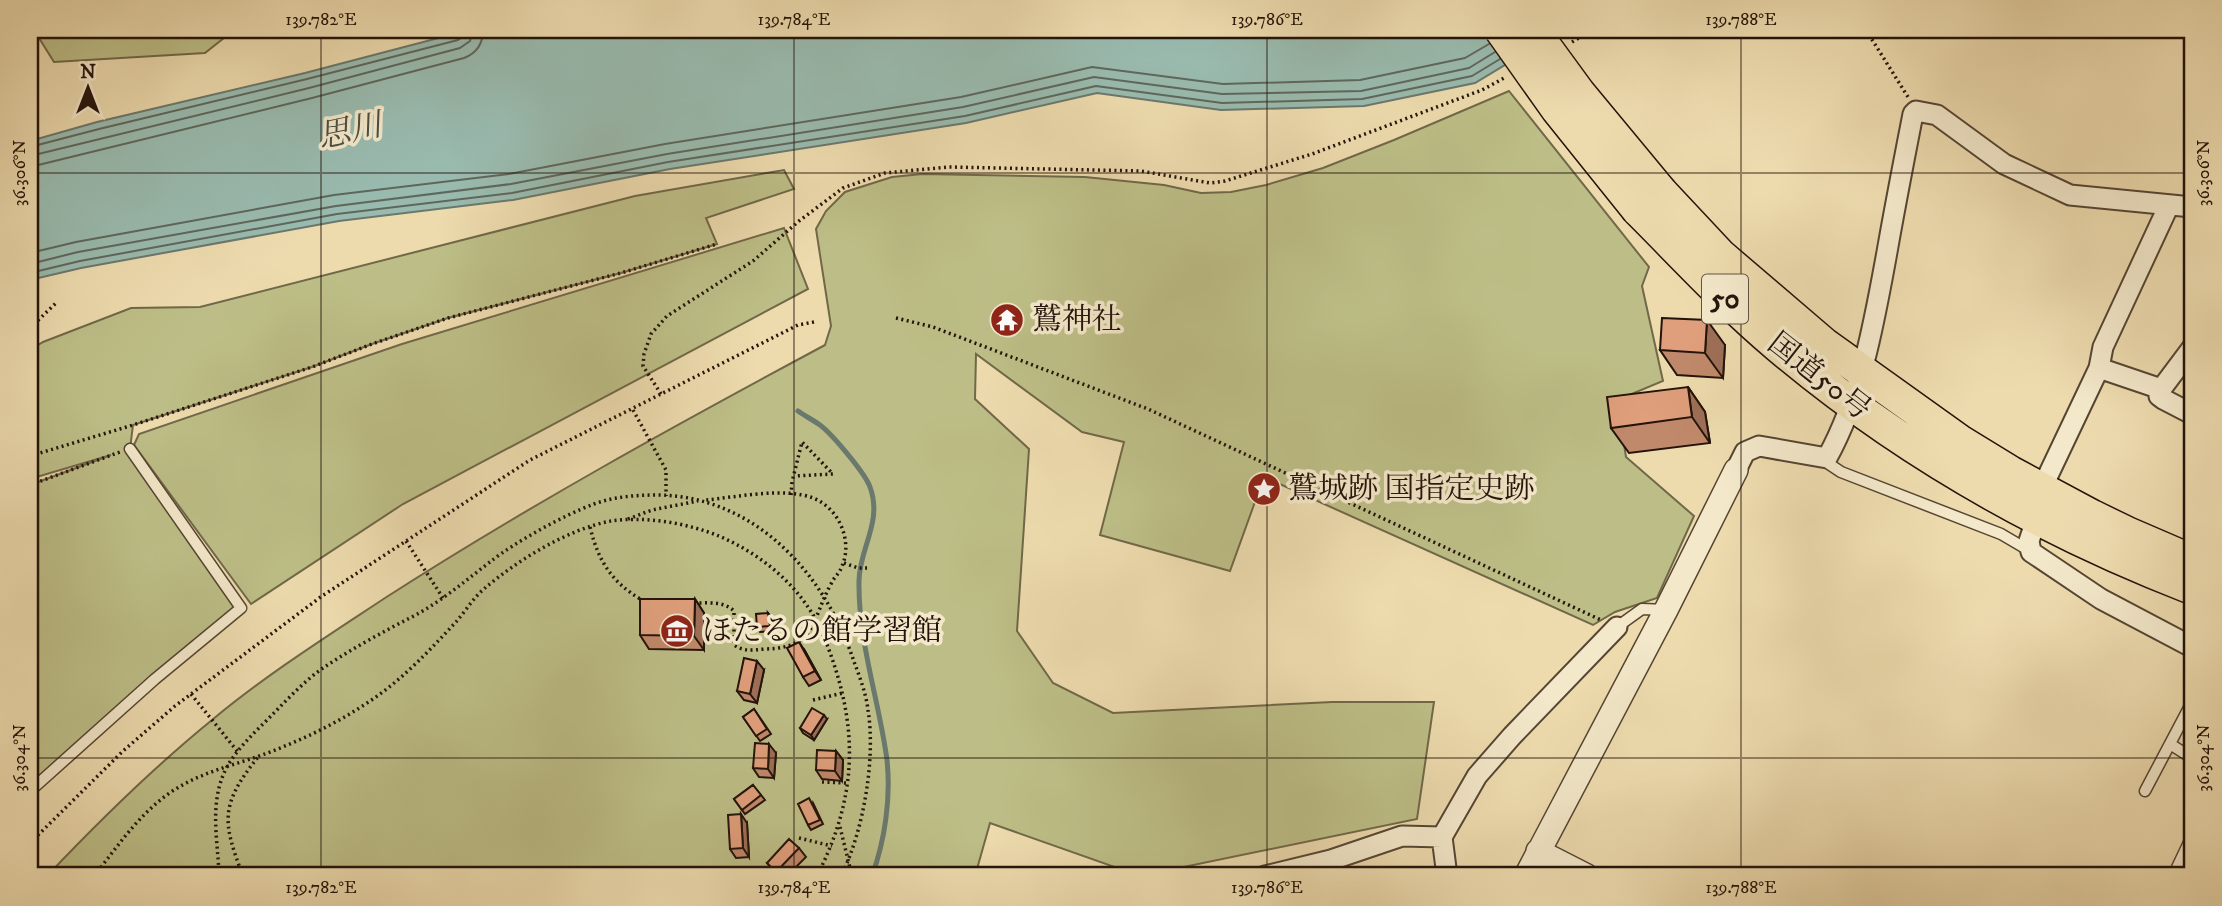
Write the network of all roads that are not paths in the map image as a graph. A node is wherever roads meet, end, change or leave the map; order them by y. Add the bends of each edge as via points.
1 (1501, 30) edge
2 (1533, 30) edge
3 (1649, 201) junction
4 (2169, 205) junction
5 (2192, 207) edge
6 (2192, 348) edge
7 (2099, 368) junction
8 (1862, 371) junction
9 (2161, 389) junction
10 (1851, 404) junction
11 (2192, 414) edge
12 (130, 449) road end
13 (1827, 458) junction
14 (1736, 470) joint
15 (2047, 502) junction
16 (2192, 543) edge
17 (2031, 552) junction
18 (2192, 561) edge
19 (2136, 565) junction
20 (2192, 588) edge
21 (1666, 610) junction
22 (2192, 610) edge
23 (1617, 627) joint
24 (2192, 647) edge
25 (2192, 702) edge
26 (2170, 744) junction
27 (2192, 758) edge
28 (30, 791) edge
29 (2145, 791) dead end
30 (2192, 836) edge
31 (1442, 837) junction
32 (1538, 851) junction
33 (1265, 876) edge
34 (1447, 876) edge
35 (1526, 876) edge
36 (1587, 876) edge
37 (2173, 876) edge

1 - 3 highway, 国道50号 / 50, bridge via 1557,109
2 - 3 highway, 国道50号 / 50, bridge
3 - 8 highway, 国道50号 / 50
3 - 10 highway, 国道50号 / 50 via 1743,315
4 - 5 street
4 - 7 street via 2103,347
4 - 8 street via 2070,195 2004,164 1937,115 1916,111
6 - 9 street
7 - 9 street
7 - 15 street
8 - 10 street
8 - 15 highway, 国道50号 / 50
9 - 11 street via 2159,396
10 - 13 street
10 - 15 highway, 国道50号 / 50 via 1936,462
12 - 28 lane via 241,608
13 - 14 street via 1759,446 1745,452
13 - 17 lane via 1841,472 2001,534
14 - 21 street
15 - 16 highway
15 - 17 street via 2029,541
15 - 18 highway, 国道50号 / 50
15 - 19 highway, 国道50号 / 50
17 - 24 street via 2101,599
19 - 20 highway, 国道50号 / 50
19 - 22 highway via 2169,597
21 - 23 lane via 1642,609
21 - 32 street
23 - 31 street via 1477,776
25 - 26 lane
26 - 27 lane
26 - 29 lane
30 - 37 lane
31 - 33 street via 1402,836
31 - 34 street
32 - 35 street
32 - 36 street

